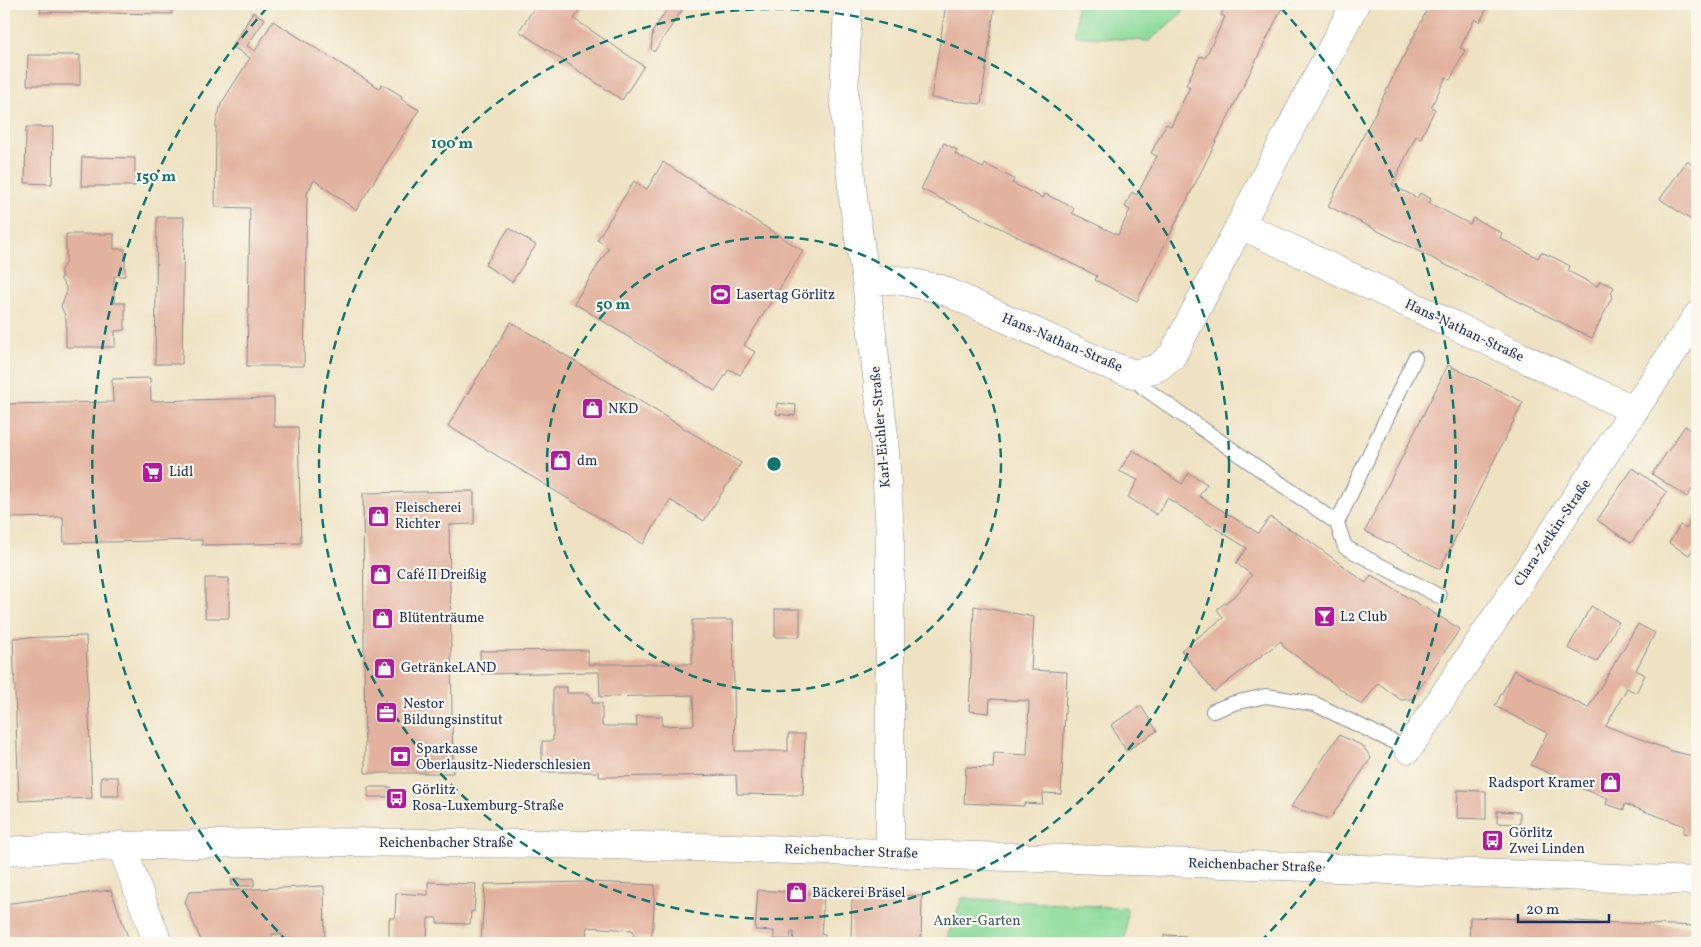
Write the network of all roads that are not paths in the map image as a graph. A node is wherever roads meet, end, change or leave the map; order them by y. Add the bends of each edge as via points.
1 (848, 4) edge
2 (1355, 4) edge
3 (1241, 225) junction
4 (866, 281) junction
5 (1697, 316) edge
6 (1414, 358) dead end
7 (1134, 374) junction
8 (1634, 410) junction
9 (1337, 523) junction
10 (1439, 596) dead end
11 (1213, 711) dead end
12 (1408, 749) joint
13 (121, 845) junction
14 (4, 851) edge
15 (890, 853) junction
16 (1697, 882) edge
17 (158, 943) edge

1 - 4 street, Karl-Eichler-Straße via 845,105 854,206
2 - 3 street, Hans-Nathan-Straße
3 - 7 street, Hans-Nathan-Straße via 1172,356 1157,368
3 - 8 street, Hans-Nathan-Straße
4 - 7 street, Hans-Nathan-Straße via 898,280 941,289
4 - 15 street, Karl-Eichler-Straße via 884,437 890,532
5 - 8 street, Clara-Zetkin-Straße
6 - 9 lane
7 - 9 lane via 1144,388
8 - 12 street, Clara-Zetkin-Straße
9 - 10 lane via 1345,547
11 - 12 lane via 1266,696 1315,704
13 - 14 street, Reichenbacher Straße
13 - 15 street, Reichenbacher Straße via 550,844
13 - 17 street
15 - 16 street, Reichenbacher Straße

